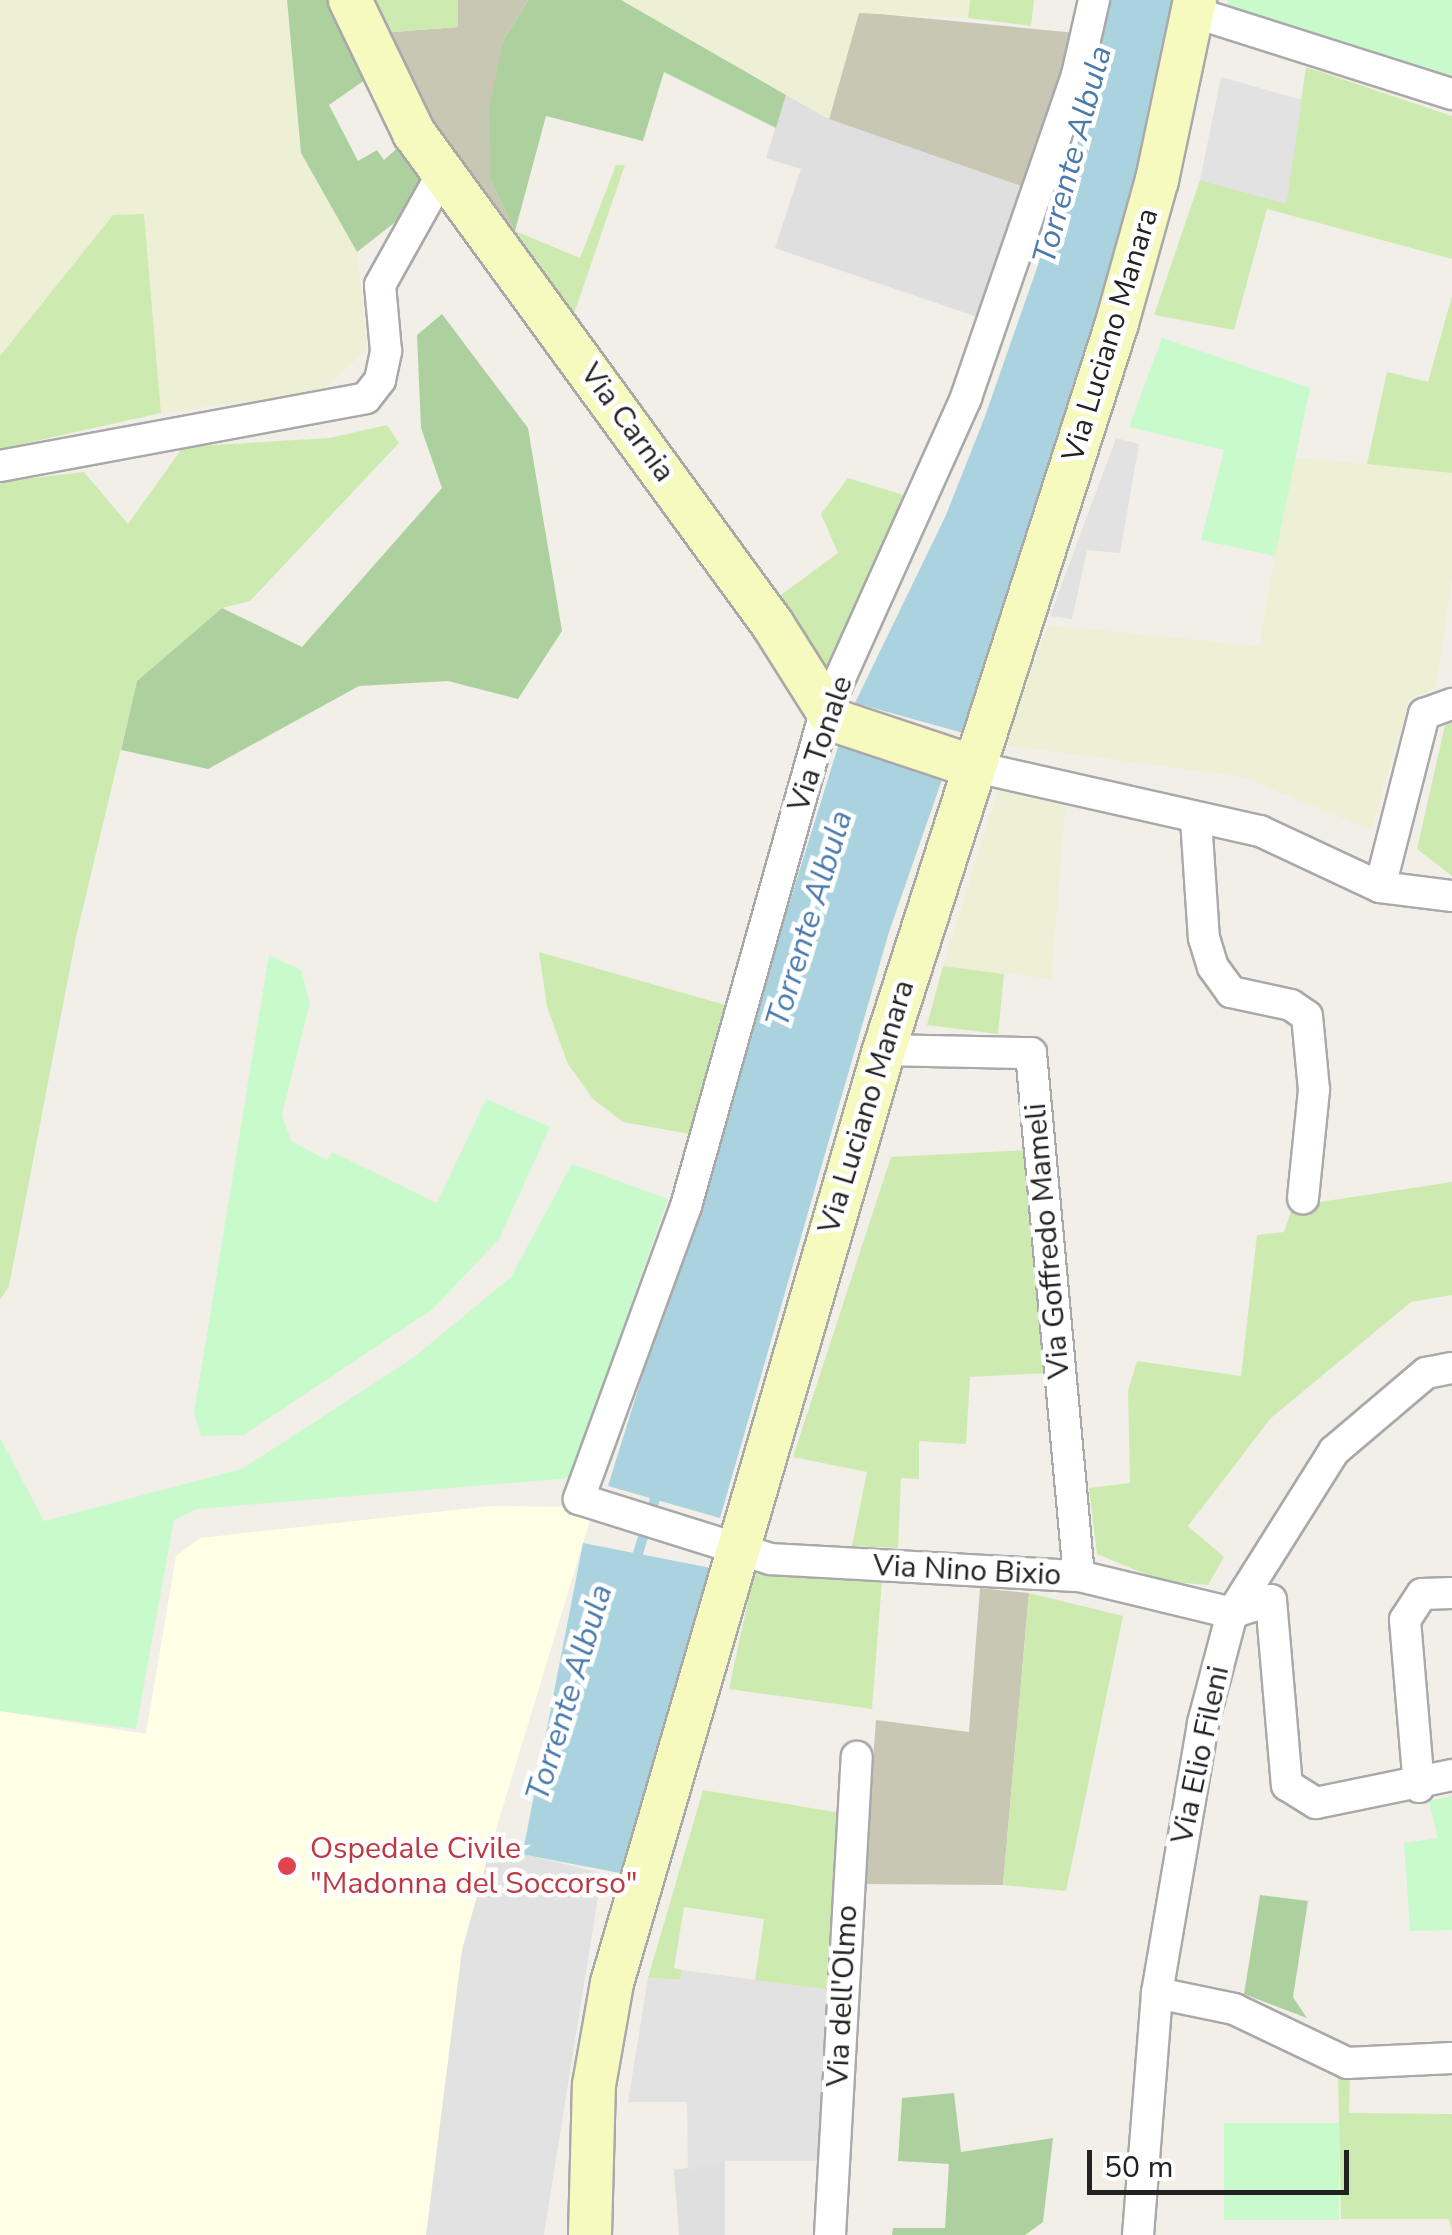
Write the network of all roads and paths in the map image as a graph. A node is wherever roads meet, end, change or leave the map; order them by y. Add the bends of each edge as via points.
1 (350, 0) edge
2 (1094, 0) edge
3 (1194, 6) edge
4 (1452, 94) edge
5 (442, 174) junction
6 (0, 466) edge
7 (1452, 704) edge
8 (830, 715) junction
9 (958, 762) junction
10 (1196, 818) junction
11 (1380, 887) junction
12 (1452, 896) edge
13 (884, 1050) junction
14 (1303, 1198) dead end
15 (1452, 1368) edge
16 (592, 1503) joint
17 (719, 1545) junction
18 (1079, 1576) junction
19 (1452, 1593) edge
20 (1232, 1613) junction
21 (856, 1757) dead end
22 (1452, 1775) edge
23 (1419, 1787) junction
24 (1157, 1993) junction
25 (1452, 2058) edge
26 (589, 2232) edge
27 (830, 2235) edge
28 (1138, 2235) edge

1 - 5 main road, Via Carnia via 414,133
2 - 8 street, Via Tonale via 1077,75 966,398
3 - 4 street
3 - 9 main road, Via Luciano Manara via 1127,290
5 - 6 street via 380,286 386,351 380,380 366,398
5 - 8 main road, Via Carnia via 774,625
7 - 11 street via 1424,714
8 - 9 main road
8 - 16 street, Via Tonale
9 - 10 street
9 - 13 main road, Via Luciano Manara
10 - 11 street via 1260,831
10 - 14 street via 1204,938 1213,967 1231,992 1307,1016 1314,1090
11 - 12 street
13 - 17 main road, Via Luciano Manara
13 - 18 street, Via Goffredo Mameli via 1031,1053
15 - 20 street, Via Elio Fileni via 1426,1373 1334,1451
16 - 17 street, Via Nino Bixio
17 - 18 street, Via Nino Bixio via 802,1564
17 - 26 main road, Via Luciano Manara via 606,2009 594,2085
18 - 20 street, Via Nino Bixio
19 - 23 street via 1422,1594 1410,1603 1404,1634
20 - 23 street, Via Nino Bixio via 1270,1600 1287,1785 1316,1803
20 - 24 street, Via Elio Fileni via 1203,1723
21 - 27 street, Via dell'Olmo
22 - 23 street
24 - 25 street via 1234,2009 1347,2063
24 - 28 street, Via Elio Fileni

